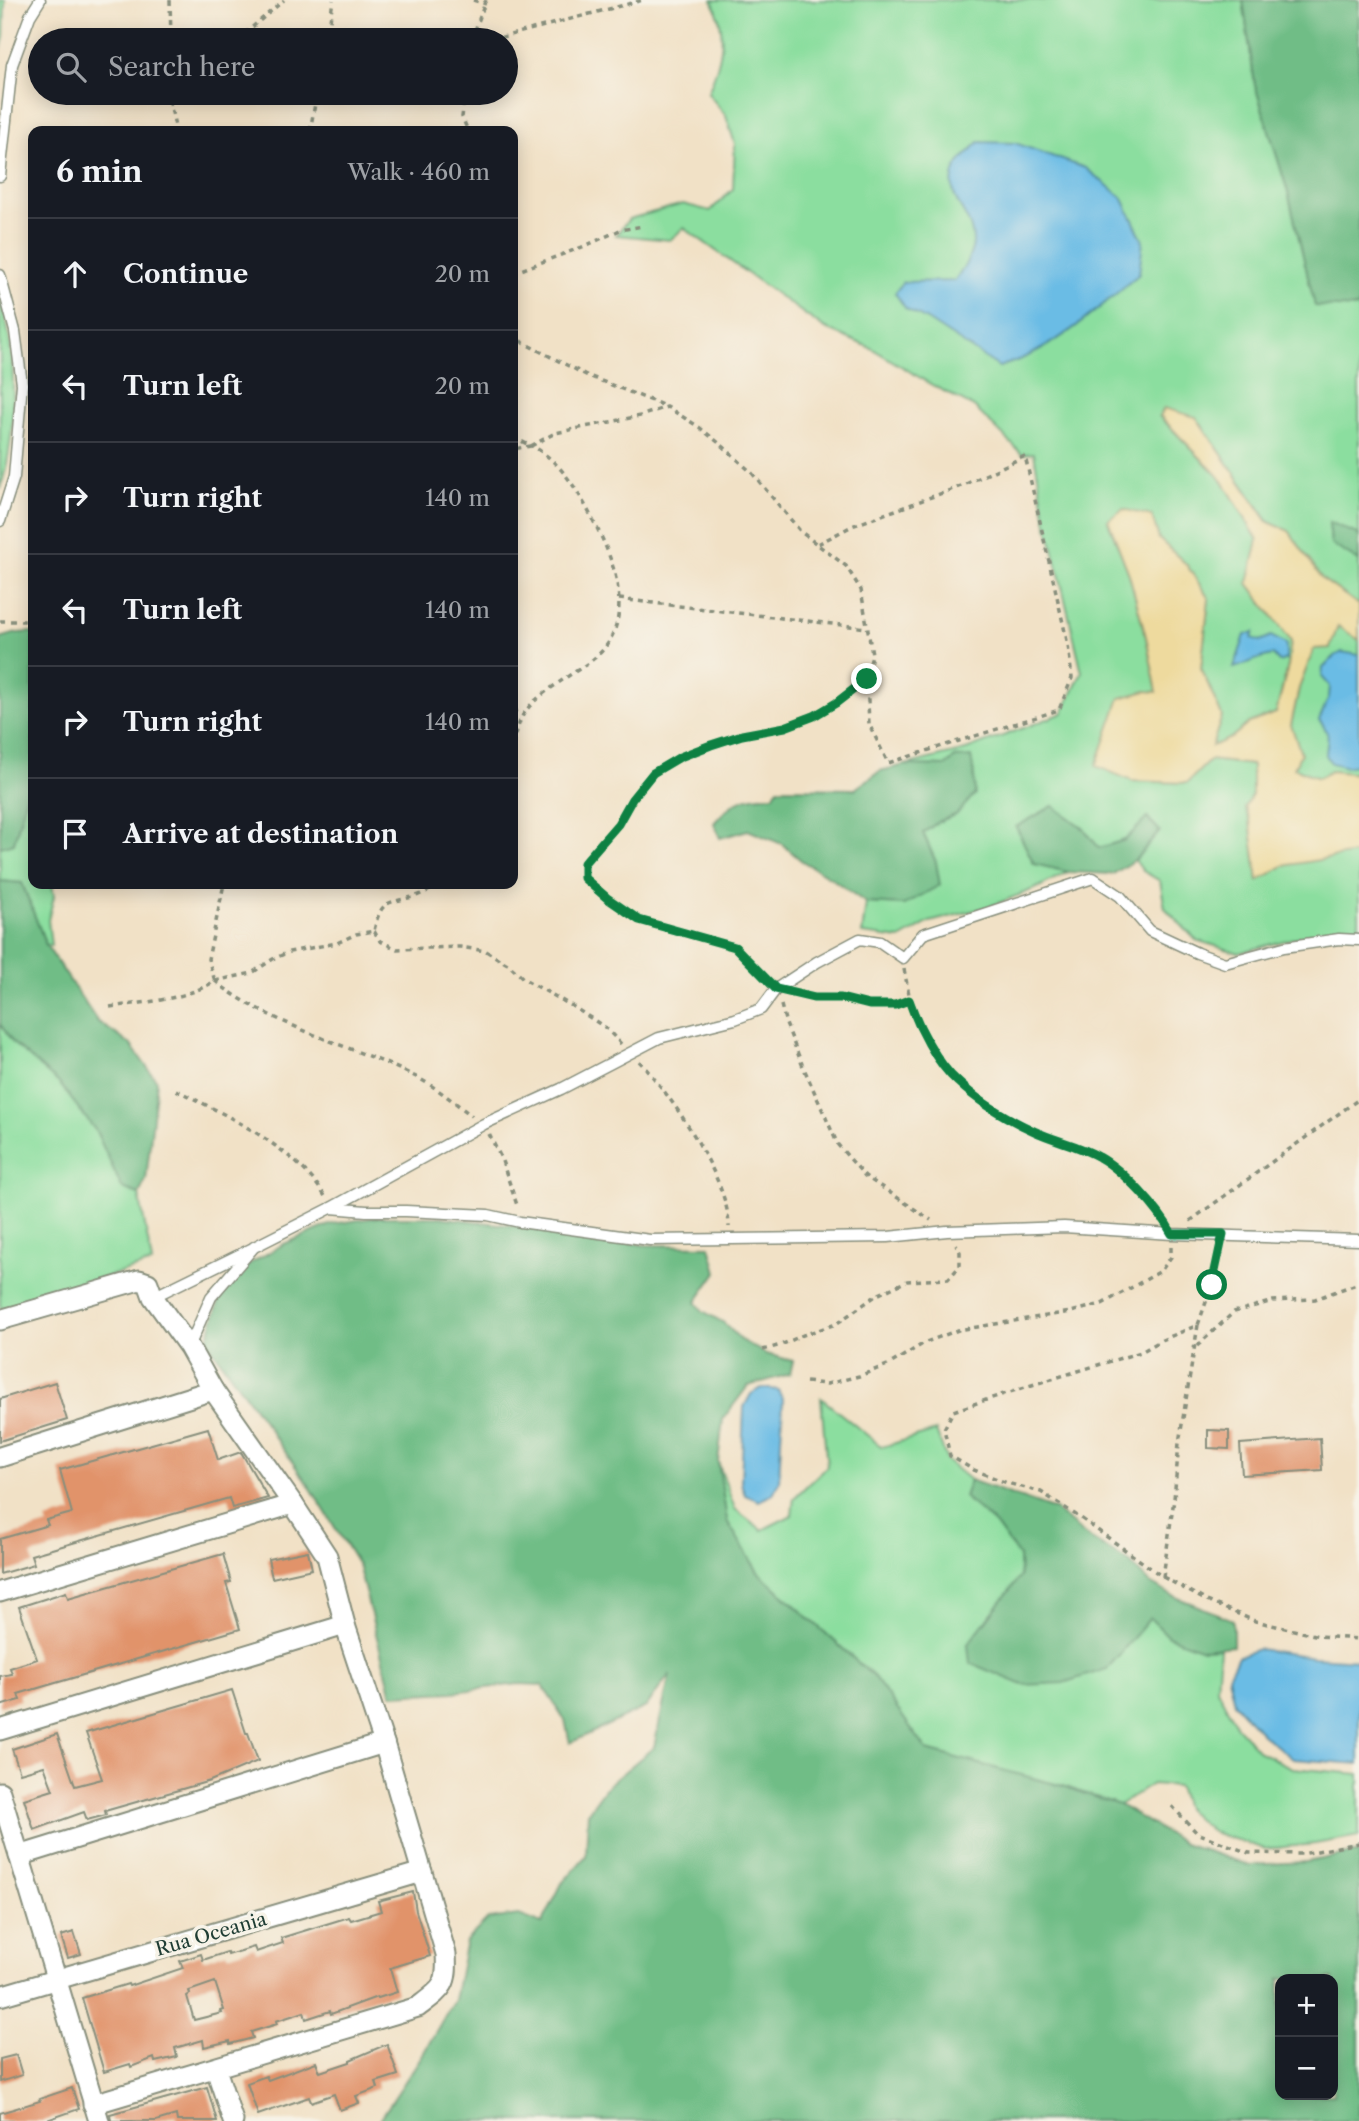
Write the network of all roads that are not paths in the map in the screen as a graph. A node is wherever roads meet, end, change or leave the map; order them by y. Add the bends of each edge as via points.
1 (40, 0) edge
2 (0, 176) edge
3 (0, 275) edge
4 (0, 521) edge
5 (1359, 940) edge
6 (331, 1208) junction
7 (1359, 1240) edge
8 (254, 1247) junction
9 (153, 1297) junction
10 (0, 1320) edge
11 (189, 1347) junction
12 (213, 1390) junction
13 (0, 1457) edge
14 (293, 1504) junction
15 (0, 1592) edge
16 (345, 1625) junction
17 (0, 1730) edge
18 (384, 1743) junction
19 (0, 1792) edge
20 (19, 1856) junction
21 (422, 1872) junction
22 (55, 1980) junction
23 (0, 1996) edge
24 (216, 2069) junction
25 (96, 2113) edge
26 (233, 2121) edge

1 - 2 lane via 12,65
3 - 4 lane via 15,331 22,384 14,477
5 - 6 lane via 1284,947 1226,963 1150,931 1120,896 1093,878 923,933 902,958 880,942 860,939 776,989 761,1009 659,1038 484,1124
6 - 7 lane via 488,1215 650,1240 888,1237 1064,1227
6 - 8 lane
8 - 9 lane
8 - 11 lane via 211,1297
9 - 10 street via 148,1283 139,1280
9 - 11 street
11 - 12 street
12 - 13 street
12 - 14 street
14 - 15 street
14 - 16 street via 327,1556
16 - 17 street
16 - 18 street
18 - 20 street
18 - 21 street
19 - 20 street
20 - 22 street
21 - 22 street, Rua Oceania
21 - 24 street via 446,1954 447,1976 440,1990 418,2007
22 - 23 street, Rua Oceania
22 - 25 street
24 - 25 street
24 - 26 street

